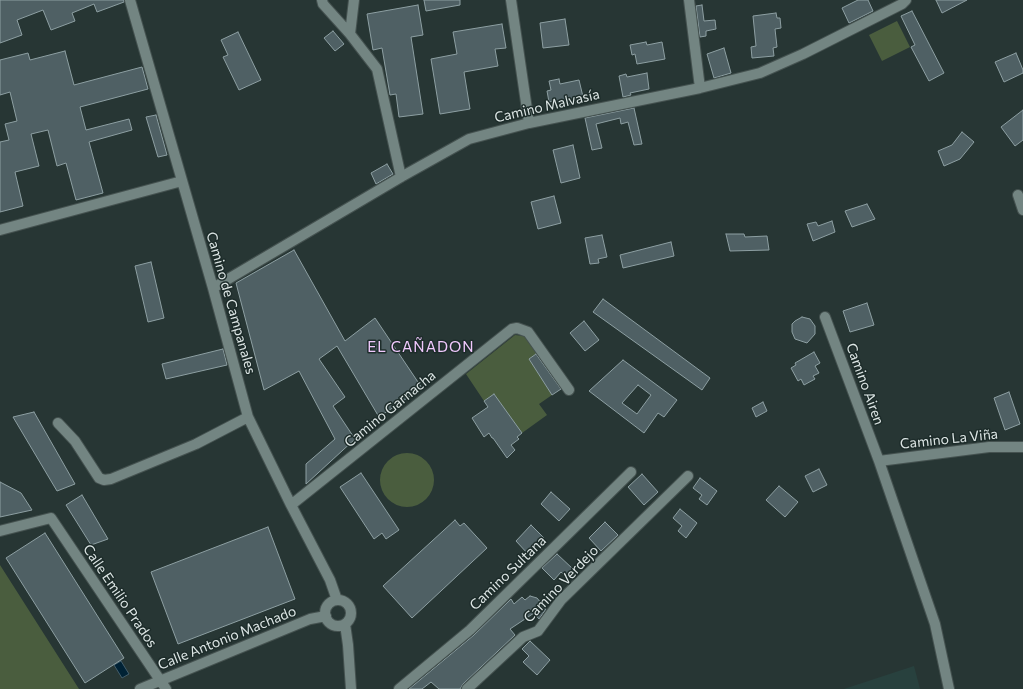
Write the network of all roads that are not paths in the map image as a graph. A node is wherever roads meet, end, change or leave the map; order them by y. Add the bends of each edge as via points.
1 (130, 0) edge
2 (322, 0) edge
3 (354, 0) edge
4 (511, 0) edge
5 (689, 0) edge
6 (906, 0) edge
7 (350, 34) junction
8 (700, 88) junction
9 (529, 124) junction
10 (401, 177) junction
11 (182, 181) junction
12 (1018, 195) dead end
13 (1023, 210) edge
14 (0, 230) edge
15 (213, 288) junction
16 (825, 317) dead end
17 (569, 390) dead end
18 (248, 417) junction
19 (58, 423) dead end
20 (1023, 447) edge
21 (879, 461) junction
22 (631, 472) dead end
23 (688, 476) dead end
24 (291, 505) junction
25 (0, 531) edge
26 (337, 600) junction
27 (326, 616) junction
28 (345, 624) junction
29 (160, 680) junction
30 (140, 689) edge
31 (166, 689) edge
32 (351, 689) edge
33 (399, 689) edge
34 (467, 689) edge
35 (949, 689) edge

1 - 11 street, Camino de Campanales
2 - 7 street
3 - 7 street
4 - 9 street
5 - 8 street
6 - 8 street, Camino Malvasía via 779,66
7 - 10 street via 377,69
8 - 9 street, Camino Malvasía
9 - 10 street, Camino Malvasía via 470,139
10 - 15 street, Camino Malvasía
11 - 14 street
11 - 15 street, Camino de Campanales
12 - 13 street
15 - 18 street, Camino de Campanales
16 - 21 street, Camino Airen
17 - 24 street, Camino Garnacha via 528,332 518,328 512,329
18 - 19 street via 196,444 104,480 99,478 75,441
18 - 24 street, Camino de Campanales
20 - 21 street, Camino La Viña via 989,446
21 - 35 street, Camino Airen via 935,624
22 - 33 street, Camino Sultana via 470,630
23 - 34 street, Camino Verdejo via 561,600 538,631 523,637
24 - 26 street, Camino de Campanales via 330,580
25 - 29 street, Calle Emilio Prados via 51,518
26 - 27 street via 327,608
26 - 28 street via 345,602 350,609 350,617
27 - 28 street via 335,625
27 - 29 street, Calle Antonio Machado via 310,619
28 - 32 street
29 - 30 street, Calle Antonio Machado
29 - 31 street, Calle Emilio Prados

